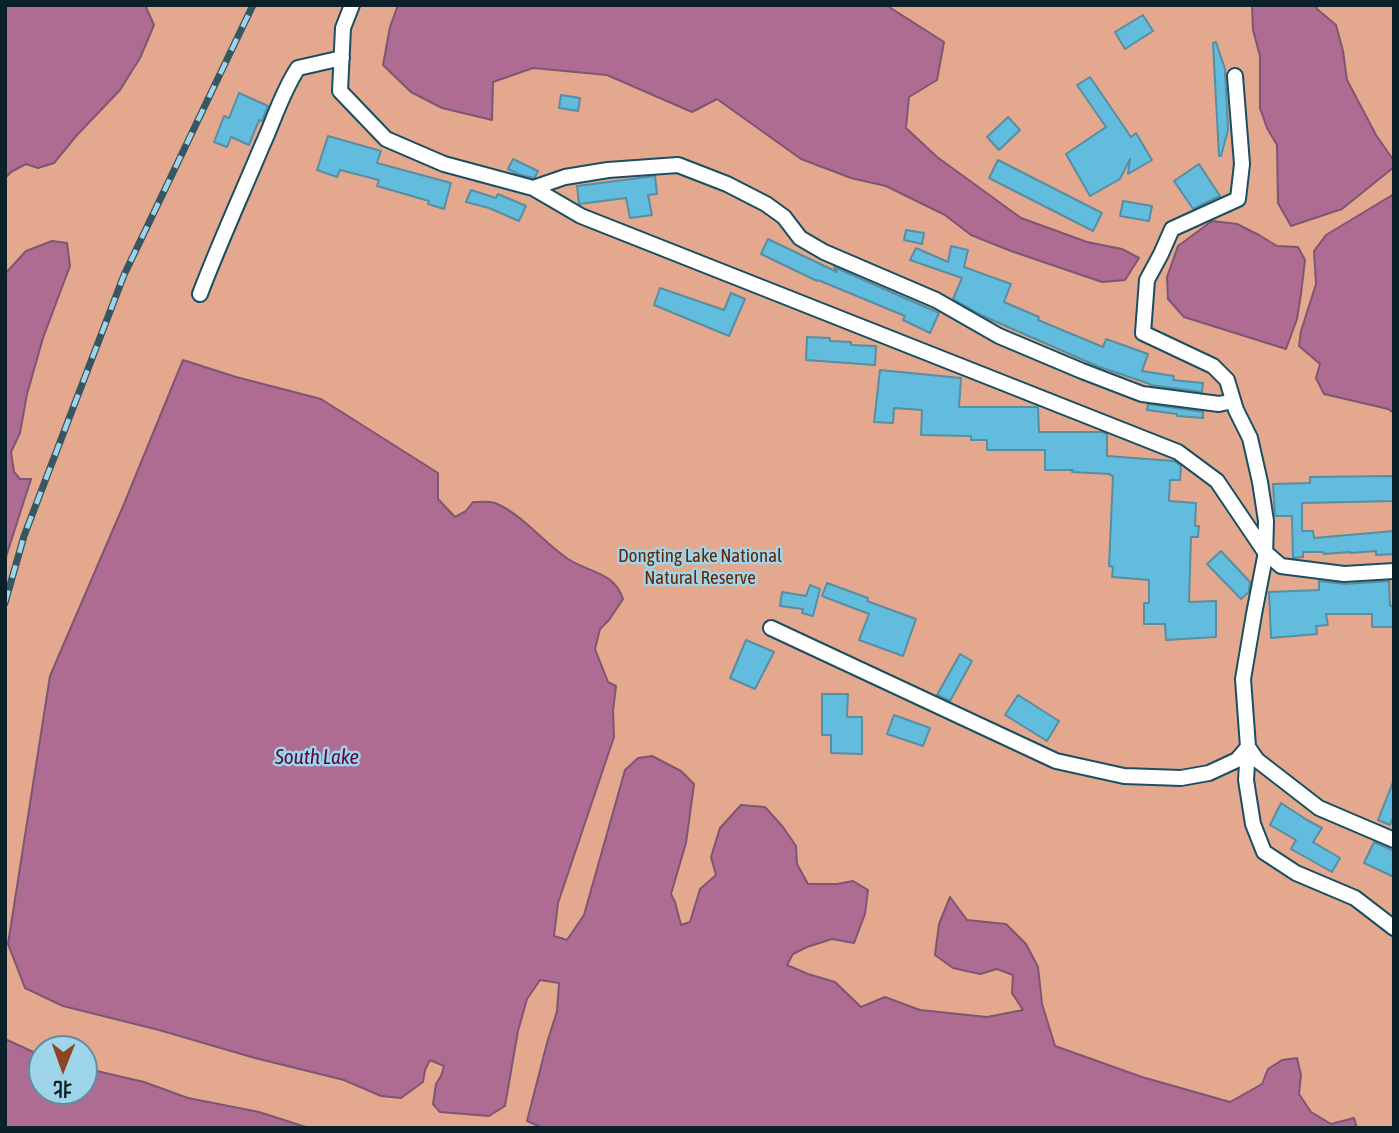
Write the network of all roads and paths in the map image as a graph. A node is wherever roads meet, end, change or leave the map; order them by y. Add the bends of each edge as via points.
1 (352, 5) edge
2 (342, 58) junction
3 (1235, 76) dead end
4 (533, 188) junction
5 (200, 295) dead end
6 (1233, 401) junction
7 (1265, 552) junction
8 (1394, 572) edge
9 (771, 628) dead end
10 (1248, 747) junction
11 (1394, 840) edge
12 (1394, 928) edge

1 - 2 street via 343,28
2 - 4 street via 340,91 386,139 444,164
2 - 5 street via 298,68 287,84
3 - 6 street via 1242,163 1238,199 1172,229 1147,280 1143,333 1213,366 1227,380
4 - 6 street via 608,170 678,165 766,204 784,217 800,238 824,252 936,300 1046,356 1142,394 1219,404
4 - 7 street via 581,216 1178,452 1217,481
6 - 7 street via 1250,438 1260,482
7 - 8 street via 1281,566 1344,574
7 - 10 street via 1243,679
9 - 10 street via 1056,761 1124,776 1181,778 1209,773 1237,760
10 - 11 street via 1256,760 1319,808
10 - 12 street via 1246,780 1253,824 1264,852 1296,873 1355,898

